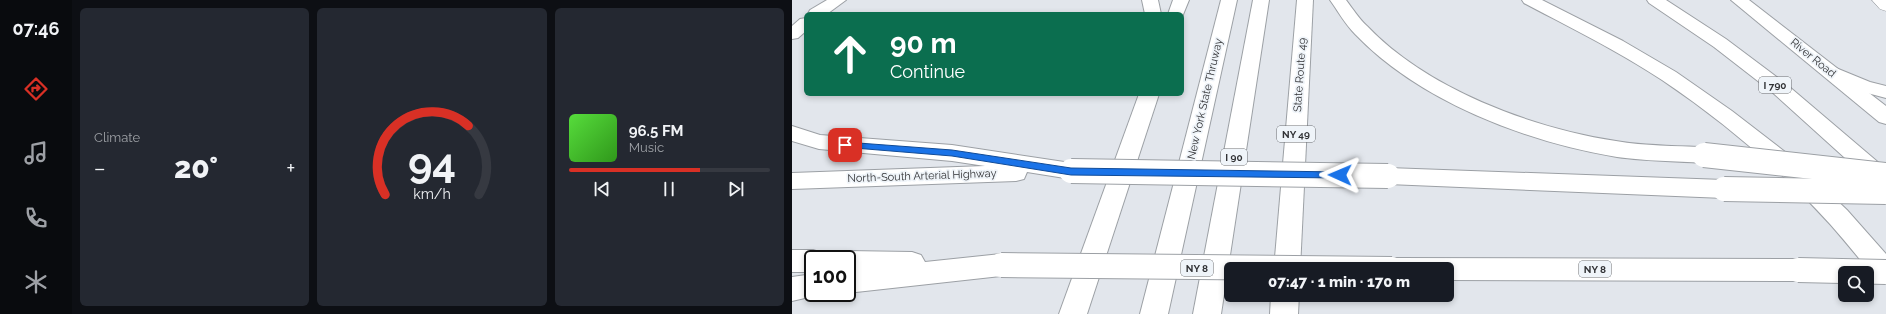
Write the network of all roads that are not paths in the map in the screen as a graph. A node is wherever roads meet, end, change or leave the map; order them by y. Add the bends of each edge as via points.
1 (838, 0) edge
2 (1150, 0) edge
3 (1181, 0) edge
4 (1229, 0) edge
5 (1261, 0) edge
6 (1305, 0) edge
7 (1338, 0) edge
8 (1530, 0) edge
9 (1655, 0) edge
10 (1739, 0) edge
11 (1880, 0) edge
12 (1886, 6) edge
13 (819, 12) edge
14 (1153, 12) edge
15 (1177, 12) edge
16 (804, 25) edge
17 (792, 34) edge
18 (1830, 72) junction
19 (1886, 92) edge
20 (1140, 96) edge
21 (1148, 96) edge
22 (1886, 117) edge
23 (792, 132) edge
24 (1132, 145) junction
25 (1071, 171) junction
26 (1886, 175) edge
27 (792, 181) edge
28 (1886, 182) edge
29 (1886, 192) edge
30 (792, 261) edge
31 (804, 261) edge
32 (856, 262) edge
33 (1287, 262) edge
34 (1001, 265) junction
35 (1224, 267) edge
36 (1454, 269) edge
37 (1886, 272) edge
38 (856, 281) edge
39 (804, 287) edge
40 (792, 289) edge
41 (1285, 302) edge
42 (1073, 314) edge
43 (1154, 314) edge
44 (1207, 314) edge
45 (1284, 314) edge

1 - 13 main road
2 - 14 main road
3 - 15 main road
4 - 43 main road, New York State Thruway
5 - 44 main road, I 90
6 - 33 main road, State Route 49 / NY 49
7 - 26 main road, bridge via 1365,36 1394,60 1433,86 1503,117 1559,136 1617,149 1704,155
8 - 37 main road via 1669,76 1725,116 1781,161 1838,217
9 - 28 main road, I 790 via 1779,88
10 - 18 main road, River Road
11 - 12 street
16 - 17 main road
18 - 19 main road via 1863,86
18 - 22 main road, River Road
20 - 24 main road
21 - 24 main road
23 - 25 main road via 819,142 952,153
24 - 42 main road
25 - 27 main road, North-South Arterial Highway
25 - 29 main road, North-South Arterial Highway, bridge via 1388,176 1724,189
30 - 31 main road
32 - 34 main road, NY 8
34 - 35 main road, NY 8, bridge
34 - 38 main road
36 - 37 main road, NY 8, bridge
39 - 40 main road
41 - 45 main road

